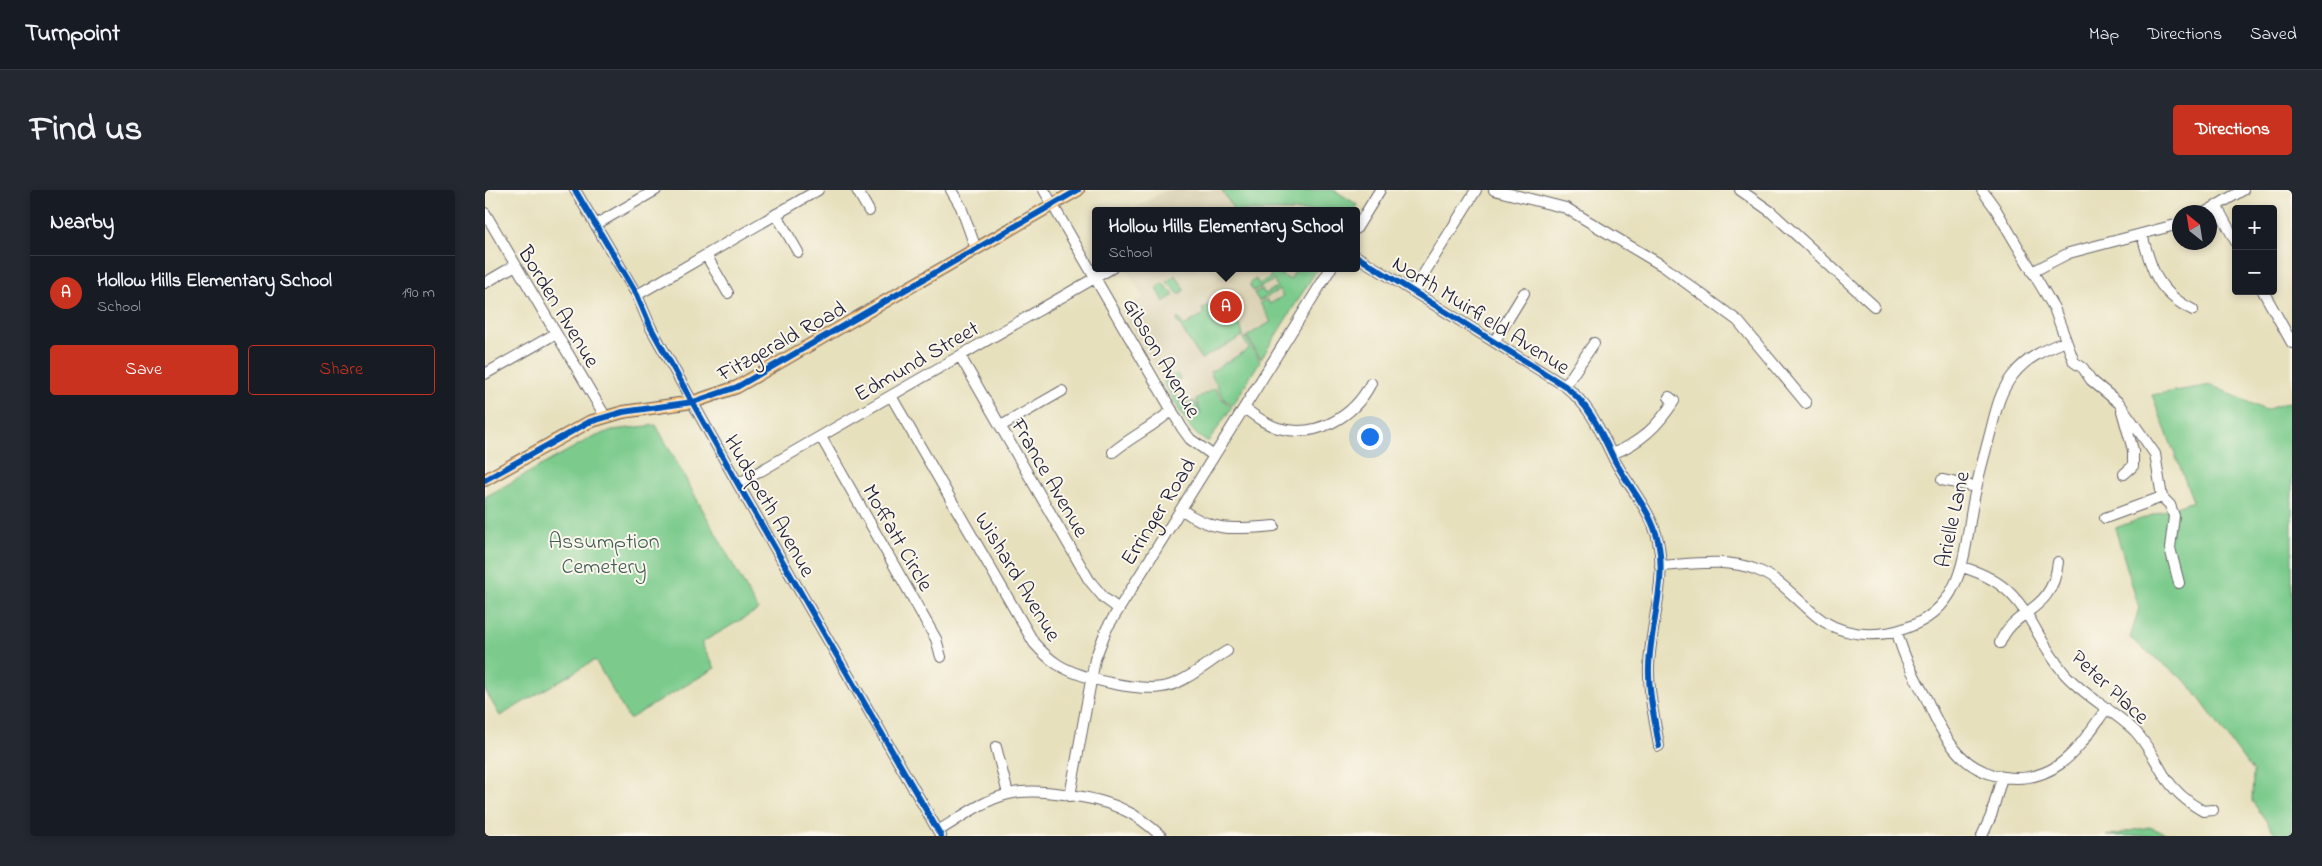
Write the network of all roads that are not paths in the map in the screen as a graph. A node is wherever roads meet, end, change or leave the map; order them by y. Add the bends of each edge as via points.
1 (575, 190) edge
2 (656, 190) edge
3 (818, 190) edge
4 (857, 190) edge
5 (951, 190) edge
6 (1044, 190) edge
7 (1078, 190) edge
8 (1380, 190) edge
9 (1476, 190) edge
10 (1494, 190) edge
11 (1740, 190) edge
12 (1982, 190) edge
13 (2243, 190) edge
14 (1053, 205) junction
15 (2217, 207) joint
16 (869, 211) dead end
17 (485, 213) edge
18 (777, 214) junction
19 (1360, 222) edge
20 (595, 225) junction
21 (2172, 226) edge
22 (2142, 234) junction
23 (2232, 235) edge
24 (976, 249) junction
25 (798, 252) dead end
26 (706, 255) junction
27 (1360, 258) edge
28 (514, 266) junction
29 (1105, 272) edge
30 (1329, 272) edge
31 (2033, 272) junction
32 (1095, 278) junction
33 (485, 283) edge
34 (1413, 291) junction
35 (728, 293) dead end
36 (1524, 293) dead end
37 (637, 295) junction
38 (2265, 295) edge
39 (1874, 306) dead end
40 (2193, 310) dead end
41 (555, 334) junction
42 (2066, 341) junction
43 (1494, 342) junction
44 (1594, 343) dead end
45 (2292, 343) edge
46 (960, 356) junction
47 (485, 374) edge
48 (1371, 383) dead end
49 (1565, 386) junction
50 (1062, 391) dead end
51 (891, 396) junction
52 (1669, 397) dead end
53 (693, 402) junction
54 (1806, 402) dead end
55 (2119, 403) junction
56 (1244, 408) junction
57 (1172, 410) junction
58 (605, 416) junction
59 (1001, 426) junction
60 (821, 437) junction
61 (1113, 452) dead end
62 (1612, 454) junction
63 (1214, 456) junction
64 (2124, 474) dead end
65 (485, 480) edge
66 (1942, 480) dead end
67 (738, 484) junction
68 (1976, 487) junction
69 (2162, 497) junction
70 (1181, 509) junction
71 (2105, 518) dead end
72 (1274, 526) dead end
73 (2058, 562) dead end
74 (1660, 566) junction
75 (1962, 567) junction
76 (2179, 583) dead end
77 (1119, 609) junction
78 (2028, 614) junction
79 (1897, 632) junction
80 (1999, 643) dead end
81 (1227, 651) dead end
82 (941, 657) dead end
83 (1091, 678) junction
84 (2107, 708) junction
85 (1659, 746) dead end
86 (996, 747) dead end
87 (2002, 777) junction
88 (1008, 794) junction
89 (1070, 796) junction
90 (2213, 810) dead end
91 (939, 833) edge
92 (1161, 836) edge
93 (1982, 836) edge

1 - 20 street, Hudspeth Avenue
2 - 20 street
3 - 18 street
4 - 16 street
5 - 24 street
6 - 14 street, Gibson Avenue
7 - 14 main road, Fitzgerald Road
8 - 19 street
9 - 34 street
10 - 54 street via 1566,208 1663,266 1738,321
11 - 39 street via 1770,211
12 - 31 street
13 - 15 street
14 - 24 main road, Fitzgerald Road
14 - 32 street, Gibson Avenue
15 - 23 street
17 - 28 street, Borden Avenue
18 - 25 street
18 - 26 street
20 - 37 street, Hudspeth Avenue
21 - 22 street
22 - 31 street via 2069,253
22 - 40 street via 2158,281 2174,298
24 - 53 main road, Fitzgerald Road via 737,387
26 - 35 street
26 - 37 street
27 - 34 street, North Muirfield Avenue
28 - 33 street
28 - 41 street, Borden Avenue
29 - 32 street, Edmund Street
30 - 56 street, Erringer Road
31 - 42 street via 2054,308
32 - 46 street, Edmund Street
32 - 57 street, Gibson Avenue
34 - 43 street, North Muirfield Avenue
36 - 43 street
37 - 53 street, Hudspeth Avenue via 651,328
38 - 45 street
41 - 47 street
41 - 58 street, Borden Avenue
42 - 55 street via 2074,362
42 - 68 street, Arielle Lane via 2043,350 2013,374 2002,392
43 - 49 street, North Muirfield Avenue
44 - 49 street
46 - 51 street, Edmund Street
46 - 59 street, France Avenue
48 - 56 street via 1348,413 1315,429 1277,428
49 - 62 street, North Muirfield Avenue via 1589,410
50 - 59 street
51 - 60 street, Edmund Street
51 - 83 street, Wishard Avenue via 1034,643 1057,665
52 - 62 street via 1674,401 1654,428 1634,444
53 - 58 main road, Fitzgerald Road
53 - 67 street, Hudspeth Avenue
55 - 64 street via 2133,450 2133,466
55 - 69 street via 2155,454
56 - 63 street, Erringer Road
57 - 61 street
57 - 63 street, Gibson Avenue via 1190,439
58 - 65 main road, Fitzgerald Road via 573,430
59 - 77 street, France Avenue via 1089,580 1104,598
60 - 67 street, Edmund Street
60 - 82 street, Moffatt Circle via 937,639
62 - 74 street, North Muirfield Avenue via 1654,528
63 - 70 street, Erringer Road
66 - 68 street
67 - 91 street, Hudspeth Avenue
68 - 75 street, Arielle Lane
69 - 71 street
69 - 76 street via 2175,516 2169,548
70 - 72 street via 1201,522 1221,528
70 - 77 street, Erringer Road
73 - 78 street via 2051,588
74 - 79 street, Arielle Lane via 1722,563 1748,566 1771,576 1815,615 1837,628 1860,634
74 - 85 street, North Muirfield Avenue via 1649,667
75 - 78 street, Peter Place via 2004,586
75 - 79 street, Arielle Lane via 1956,584 1941,605 1921,621
77 - 83 street, Erringer Road via 1100,644
78 - 80 street via 2005,630
78 - 84 street, Peter Place via 2065,674
79 - 87 street via 1907,664 1953,748 1973,766
81 - 83 street, Wishard Avenue via 1179,682 1159,688 1136,688
83 - 89 street, Erringer Road
84 - 87 street via 2060,764 2032,776
84 - 90 street, Peter Place via 2135,732 2165,777 2183,797 2203,811
86 - 88 street
87 - 93 street
88 - 89 street via 1036,791
88 - 91 street via 991,800
89 - 92 street via 1109,803 1139,818

